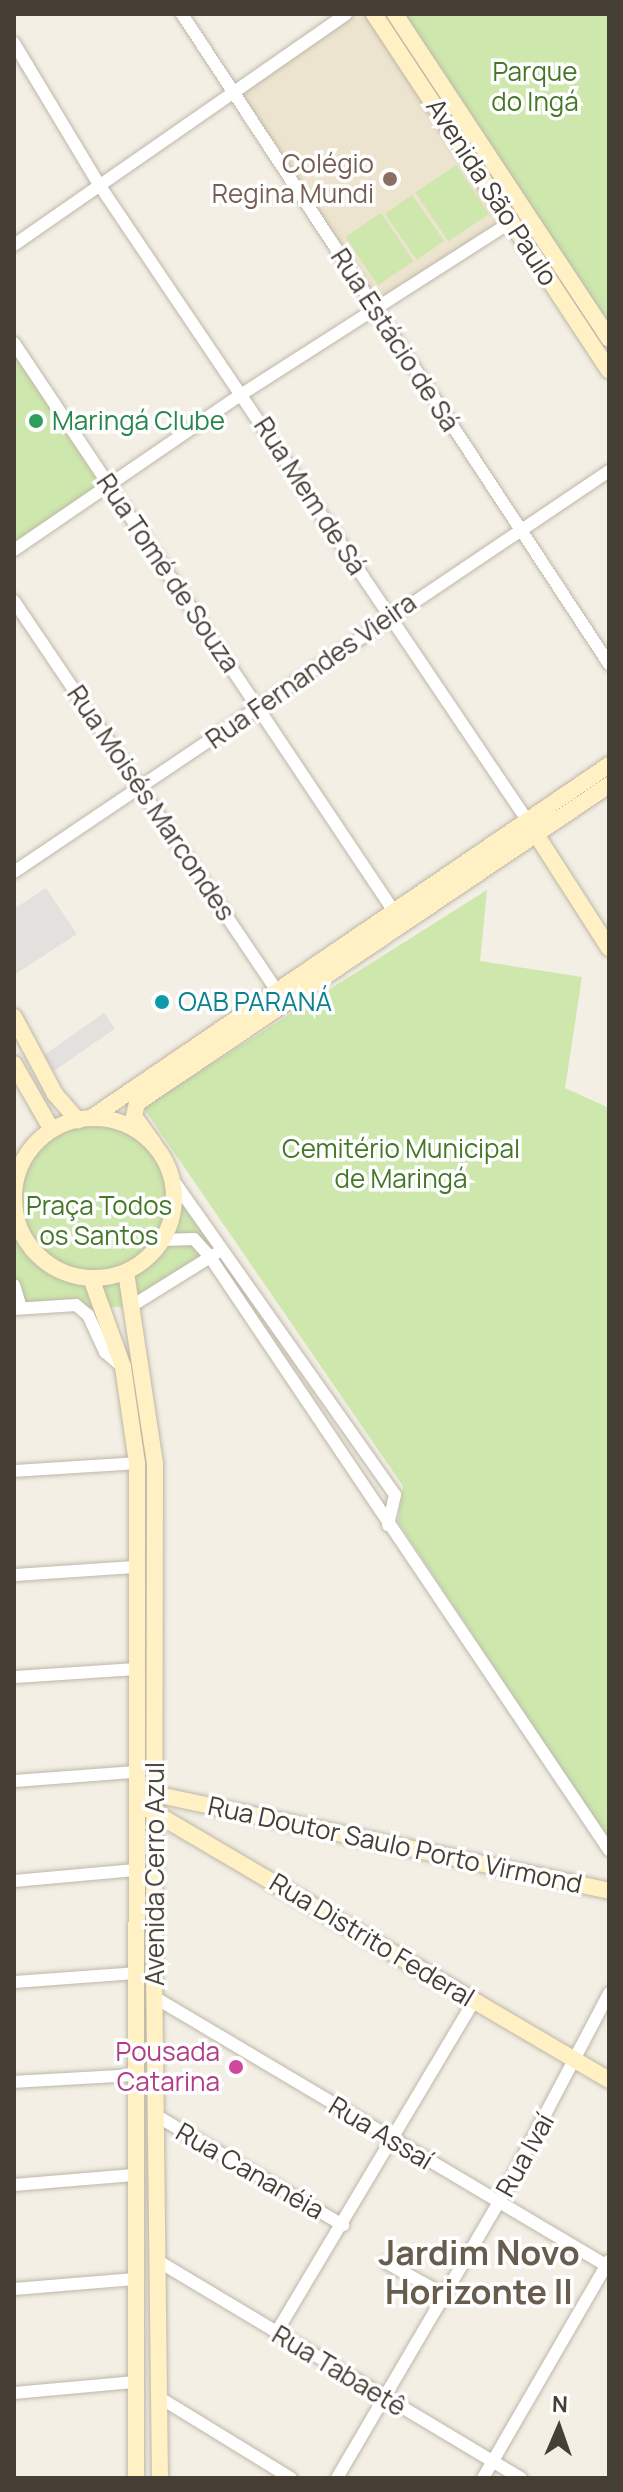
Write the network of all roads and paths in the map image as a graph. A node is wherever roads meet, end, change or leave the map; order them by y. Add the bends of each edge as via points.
1 (182, 14) edge
2 (346, 14) edge
3 (374, 14) edge
4 (395, 14) edge
5 (14, 43) edge
6 (231, 96) junction
7 (100, 186) junction
8 (513, 221) junction
9 (14, 245) edge
10 (562, 301) junction
11 (376, 310) junction
12 (604, 332) edge
13 (589, 341) junction
14 (14, 343) edge
15 (609, 347) edge
16 (609, 370) edge
17 (242, 394) junction
18 (609, 471) edge
19 (110, 485) junction
20 (519, 529) junction
21 (14, 550) edge
22 (14, 601) edge
23 (388, 615) junction
24 (609, 664) edge
25 (258, 708) junction
26 (609, 765) edge
27 (609, 785) edge
28 (143, 788) junction
29 (531, 828) junction
30 (14, 872) edge
31 (398, 917) junction
32 (609, 948) edge
33 (277, 991) junction
34 (287, 1005) junction
35 (14, 1017) edge
36 (14, 1064) edge
37 (84, 1119) junction
38 (52, 1130) junction
39 (154, 1144) junction
40 (21, 1154) edge
41 (173, 1180) junction
42 (14, 1192) edge
43 (163, 1240) junction
44 (225, 1249) junction
45 (210, 1257) junction
46 (126, 1272) junction
47 (91, 1278) junction
48 (14, 1285) edge
49 (130, 1307) junction
50 (17, 1309) edge
51 (123, 1367) junction
52 (139, 1419) junction
53 (137, 1463) junction
54 (14, 1471) edge
55 (388, 1525) junction
56 (136, 1567) junction
57 (14, 1575) edge
58 (134, 1669) junction
59 (14, 1677) edge
60 (133, 1772) junction
61 (14, 1781) edge
62 (133, 1790) junction
63 (155, 1794) junction
64 (134, 1807) junction
65 (156, 1812) junction
66 (609, 1850) edge
67 (134, 1870) junction
68 (14, 1881) edge
69 (609, 1891) edge
70 (135, 1928) junction
71 (154, 1967) junction
72 (136, 1973) junction
73 (14, 1982) edge
74 (609, 1993) edge
75 (154, 1997) junction
76 (474, 2001) junction
77 (577, 2061) junction
78 (136, 2075) junction
79 (609, 2080) edge
80 (14, 2082) edge
81 (157, 2116) junction
82 (393, 2140) junction
83 (134, 2175) junction
84 (14, 2185) edge
85 (158, 2200) junction
86 (499, 2202) junction
87 (343, 2225) junction
88 (135, 2236) junction
89 (387, 2263) dead end
90 (608, 2264) edge
91 (158, 2268) junction
92 (135, 2279) junction
93 (14, 2289) edge
94 (445, 2295) junction
95 (276, 2333) junction
96 (136, 2382) junction
97 (14, 2393) edge
98 (157, 2396) junction
99 (384, 2397) junction
100 (158, 2422) junction
101 (137, 2459) junction
102 (493, 2461) junction
103 (136, 2478) edge
104 (160, 2478) edge
105 (291, 2478) edge
106 (337, 2478) edge
107 (483, 2478) edge
108 (521, 2478) edge

1 - 6 street, Rua Estácio de Sá
2 - 6 street
3 - 8 main road, Avenida São Paulo
4 - 12 main road, Avenida São Paulo
5 - 7 street, Rua Mem de Sá
6 - 7 street
6 - 11 street, Rua Estácio de Sá
7 - 9 street
7 - 17 street, Rua Mem de Sá
8 - 10 main road, Avenida São Paulo
8 - 11 street
10 - 12 main road via 587,327
10 - 13 main road, Avenida São Paulo
11 - 17 street
11 - 20 street, Rua Estácio de Sá
13 - 15 main road
13 - 16 main road, Avenida São Paulo
14 - 19 street, Rua Tomé de Souza
17 - 19 street
17 - 23 street, Rua Mem de Sá
18 - 20 street, Rua Fernandes Vieira
19 - 21 street
19 - 25 street, Rua Tomé de Souza
20 - 23 street, Rua Fernandes Vieira
20 - 24 street, Rua Estácio de Sá
22 - 28 street, Rua Moisés Marcondes
23 - 25 street, Rua Fernandes Vieira
23 - 29 street, Rua Mem de Sá
25 - 28 street, Rua Fernandes Vieira
25 - 31 street, Rua Tomé de Souza
26 - 29 main road
27 - 29 main road
28 - 30 street, Rua Fernandes Vieira
28 - 33 street, Rua Moisés Marcondes
29 - 31 main road
29 - 32 main road, Rua Mem de Sá
31 - 33 main road
31 - 34 main road
33 - 34 street, Rua Moisés Marcondes
33 - 37 main road
34 - 39 main road via 137,1103 134,1116
35 - 37 main road via 55,1094
36 - 38 main road
37 - 38 main road
37 - 39 main road via 125,1125
38 - 40 main road
39 - 41 main road
40 - 42 main road
41 - 43 main road via 172,1221
41 - 44 street
42 - 47 main road via 15,1213 34,1251 60,1270
43 - 45 street via 194,1239
43 - 46 main road
44 - 45 street
44 - 55 street via 395,1495
45 - 49 street
45 - 55 street
46 - 47 main road
46 - 49 main road, Avenida Cerro Azul
47 - 51 main road, Avenida Cerro Azul
48 - 50 street
49 - 52 main road, Avenida Cerro Azul
50 - 51 street via 64,1304 84,1310 105,1352
51 - 52 main road, Avenida Cerro Azul
52 - 53 main road, Avenida Cerro Azul
52 - 63 main road, Avenida Cerro Azul via 155,1464
53 - 54 street
53 - 56 main road, Avenida Cerro Azul
55 - 66 street
56 - 57 street
56 - 58 main road, Avenida Cerro Azul
58 - 59 street
58 - 60 main road, Avenida Cerro Azul
60 - 61 street
60 - 62 main road, Avenida Cerro Azul
62 - 63 main road, Rua Doutor Saulo Porto Virmond
62 - 64 main road, Avenida Cerro Azul
63 - 65 main road, Avenida Cerro Azul
63 - 69 main road, Rua Doutor Saulo Porto Virmond
64 - 65 main road, Rua Distrito Federal
64 - 67 main road, Avenida Cerro Azul
65 - 71 main road, Avenida Cerro Azul
65 - 76 main road, Rua Distrito Federal
67 - 68 street
67 - 70 main road, Avenida Cerro Azul
70 - 71 main road via 141,1925 147,1932
70 - 72 main road, Avenida Cerro Azul
71 - 75 main road, Avenida Cerro Azul
72 - 73 street
72 - 78 main road, Avenida Cerro Azul
74 - 77 street, Rua Ivaí
75 - 81 main road, Avenida Cerro Azul
75 - 82 street, Rua Assaí
76 - 77 main road, Rua Distrito Federal
76 - 82 street
77 - 79 main road, Rua Distrito Federal
77 - 86 street, Rua Ivaí
78 - 80 street
78 - 83 main road, Avenida Cerro Azul
81 - 85 main road, Avenida Cerro Azul
81 - 87 street, Rua Cananéia
82 - 86 street, Rua Assaí
82 - 87 street
83 - 84 street
83 - 85 main road via 140,2207 150,2209
83 - 88 main road, Avenida Cerro Azul
85 - 91 main road, Avenida Cerro Azul
86 - 90 street, Rua Assaí
86 - 94 street, Rua Ivaí
87 - 95 street
88 - 91 main road via 148,2234
88 - 92 main road, Avenida Cerro Azul
89 - 94 street
90 - 102 street
91 - 95 street, Rua Tabaetê
91 - 98 main road, Avenida Cerro Azul
92 - 93 street
92 - 96 main road, Avenida Cerro Azul
94 - 99 street, Rua Ivaí
95 - 99 street, Rua Tabaetê
96 - 97 street
96 - 100 main road via 145,2427
96 - 101 main road, Avenida Cerro Azul
98 - 100 main road, Avenida Cerro Azul
98 - 105 street
99 - 102 street, Rua Tabaetê
99 - 106 street, Rua Ivaí
100 - 104 main road, Avenida Cerro Azul
101 - 103 main road, Avenida Cerro Azul
101 - 104 main road via 143,2443 154,2443
102 - 107 street
102 - 108 street, Rua Tabaetê

